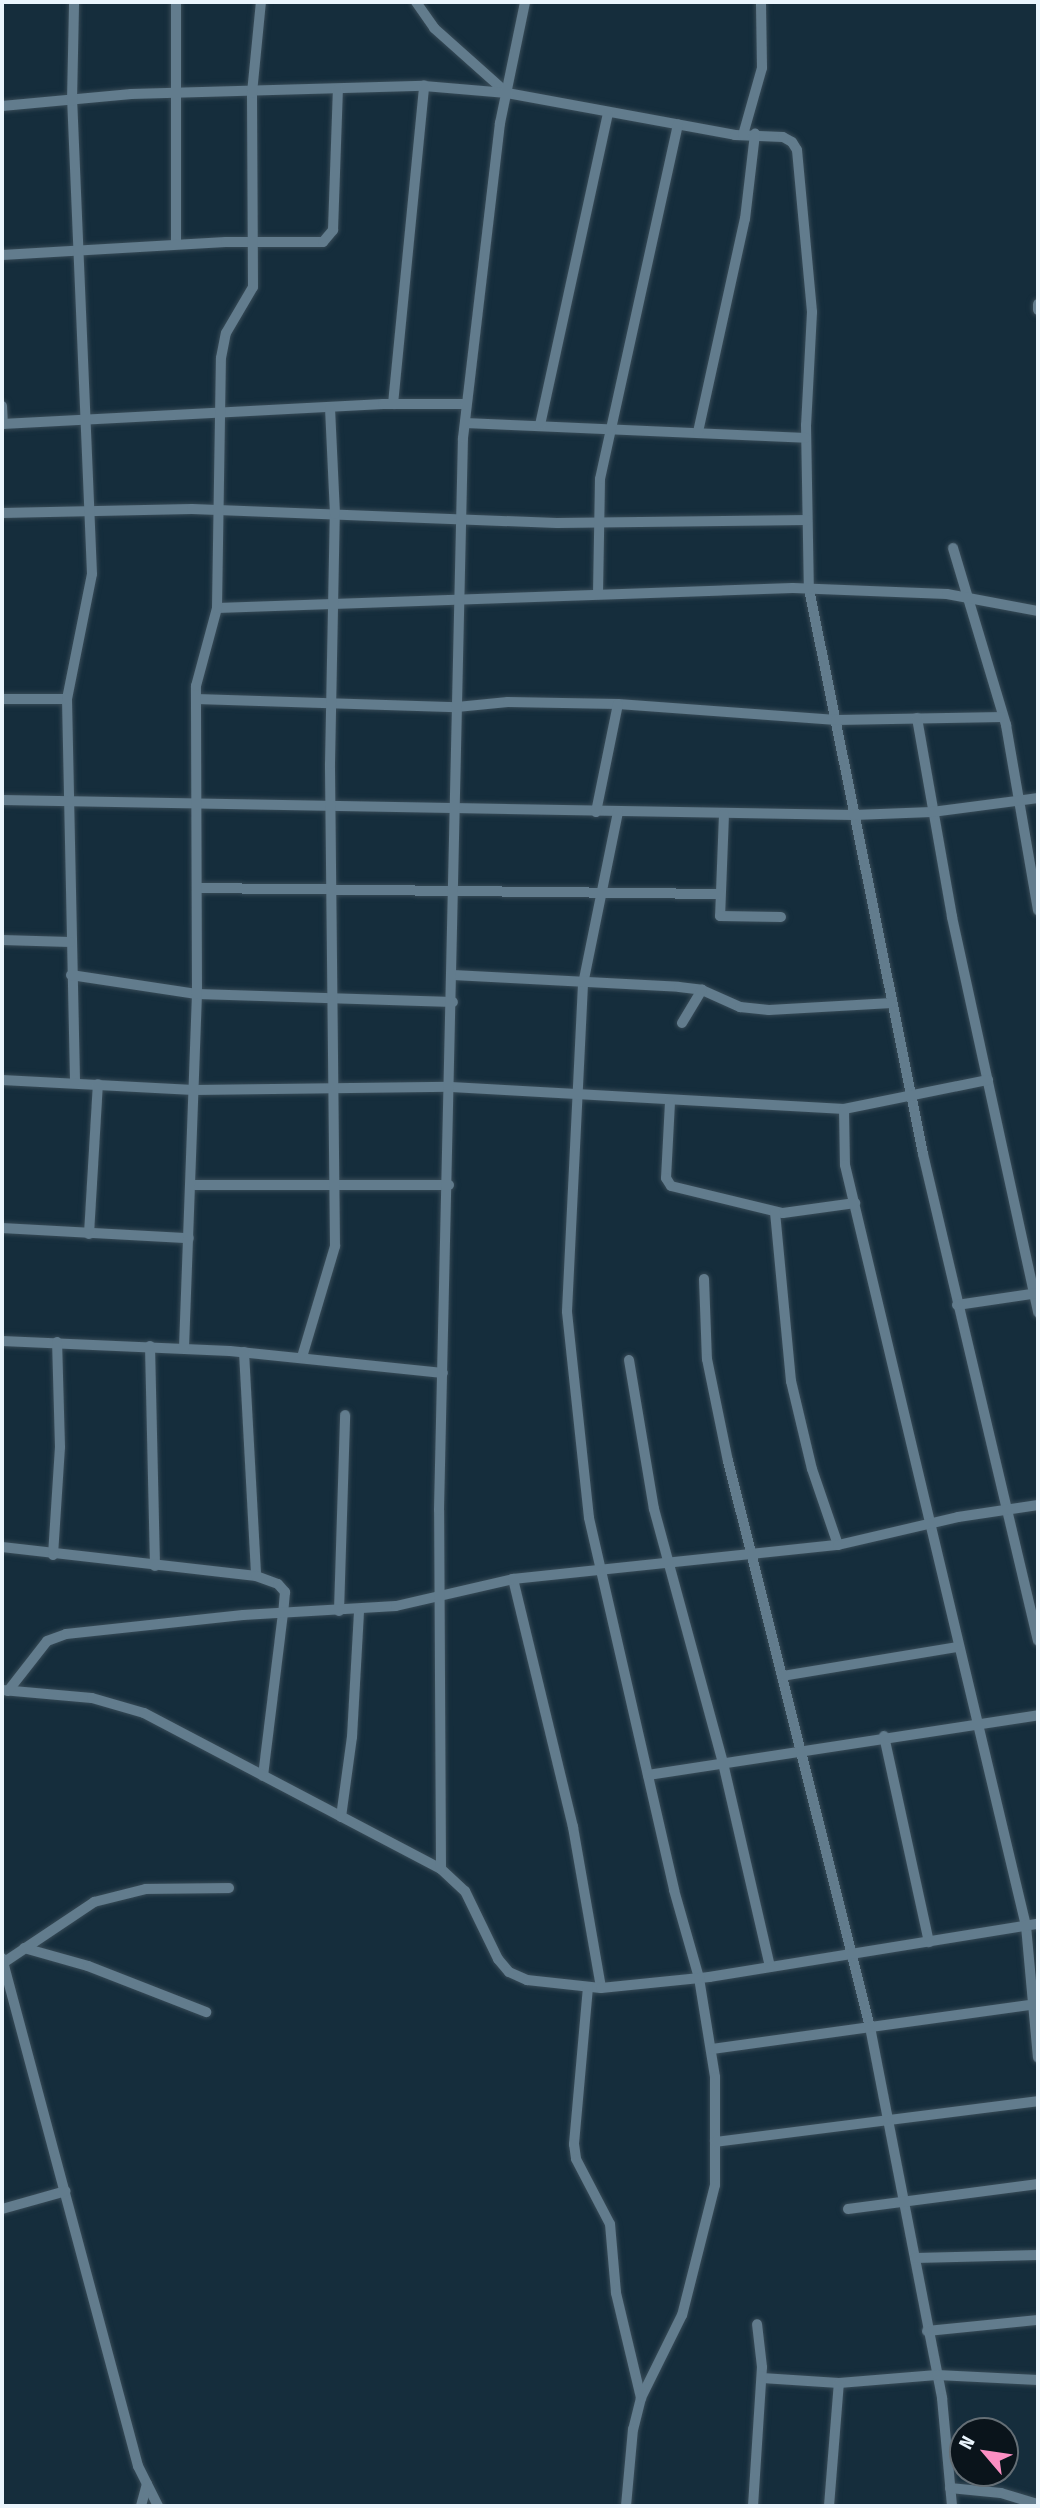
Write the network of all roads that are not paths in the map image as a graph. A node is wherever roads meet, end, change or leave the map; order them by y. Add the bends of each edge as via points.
1 (74, 2) edge
2 (176, 2) edge
3 (261, 2) edge
4 (416, 2) edge
5 (525, 2) edge
6 (761, 2) edge
7 (424, 86) junction
8 (338, 89) junction
9 (252, 93) junction
10 (507, 93) junction
11 (174, 94) junction
12 (72, 101) junction
13 (2, 106) edge
14 (608, 112) junction
15 (678, 124) junction
16 (749, 134) junction
17 (253, 241) junction
18 (176, 244) junction
19 (79, 251) junction
20 (2, 255) edge
21 (393, 404) junction
22 (466, 404) junction
23 (2, 406) edge
24 (331, 408) junction
25 (220, 413) junction
26 (87, 422) junction
27 (465, 423) junction
28 (2, 424) edge
29 (540, 425) junction
30 (609, 427) junction
31 (698, 432) junction
32 (806, 438) junction
33 (220, 510) junction
34 (90, 511) junction
35 (2, 513) edge
36 (335, 514) junction
37 (460, 519) junction
38 (807, 520) junction
39 (598, 523) junction
40 (953, 548) dead end
41 (809, 589) junction
42 (598, 594) junction
43 (458, 597) junction
44 (967, 598) junction
45 (332, 606) junction
46 (217, 608) junction
47 (1038, 611) edge
48 (2, 699) edge
49 (67, 699) junction
50 (196, 699) junction
51 (331, 703) junction
52 (618, 704) junction
53 (457, 707) junction
54 (1003, 717) junction
55 (917, 719) junction
56 (836, 720) junction
57 (1038, 798) edge
58 (1021, 799) junction
59 (2, 800) edge
60 (199, 800) junction
61 (67, 801) junction
62 (331, 805) junction
63 (454, 808) junction
64 (596, 812) junction
65 (618, 812) junction
66 (932, 812) junction
67 (724, 814) junction
68 (854, 815) junction
69 (198, 888) junction
70 (331, 888) junction
71 (1036, 890) edge
72 (453, 891) junction
73 (599, 892) junction
74 (720, 894) junction
75 (1038, 911) edge
76 (781, 917) dead end
77 (2, 940) edge
78 (70, 942) junction
79 (71, 975) junction
80 (453, 975) junction
81 (583, 984) junction
82 (702, 990) junction
83 (197, 994) junction
84 (332, 998) junction
85 (453, 1002) junction
86 (892, 1003) junction
87 (682, 1023) dead end
88 (2, 1080) edge
89 (988, 1080) junction
90 (75, 1083) junction
91 (98, 1084) junction
92 (451, 1087) junction
93 (334, 1089) junction
94 (194, 1090) junction
95 (579, 1095) junction
96 (911, 1096) junction
97 (670, 1102) junction
98 (844, 1109) junction
99 (192, 1185) junction
100 (449, 1185) junction
101 (334, 1188) junction
102 (855, 1203) junction
103 (775, 1212) junction
104 (2, 1227) edge
105 (89, 1234) junction
106 (189, 1238) junction
107 (704, 1279) dead end
108 (1036, 1294) edge
109 (957, 1305) junction
110 (1038, 1313) edge
111 (2, 1340) edge
112 (57, 1342) junction
113 (150, 1346) junction
114 (184, 1348) junction
115 (244, 1352) junction
116 (302, 1357) junction
117 (629, 1360) dead end
118 (443, 1373) junction
119 (345, 1415) dead end
120 (1038, 1505) edge
121 (1007, 1510) junction
122 (931, 1523) junction
123 (838, 1545) junction
124 (2, 1547) edge
125 (53, 1555) junction
126 (752, 1556) junction
127 (669, 1561) junction
128 (155, 1566) junction
129 (603, 1570) junction
130 (256, 1576) junction
131 (513, 1578) junction
132 (439, 1595) junction
133 (359, 1610) junction
134 (340, 1611) junction
135 (283, 1614) junction
136 (1038, 1641) edge
137 (958, 1647) junction
138 (782, 1676) junction
139 (5, 1691) edge
140 (1038, 1715) edge
141 (976, 1725) junction
142 (884, 1736) junction
143 (799, 1750) junction
144 (723, 1763) junction
145 (648, 1775) junction
146 (263, 1776) junction
147 (341, 1816) junction
148 (441, 1869) junction
149 (229, 1888) dead end
150 (1038, 1924) edge
151 (1026, 1926) junction
152 (929, 1942) junction
153 (24, 1948) junction
154 (851, 1954) junction
155 (2, 1960) edge
156 (770, 1967) junction
157 (699, 1978) junction
158 (588, 1987) junction
159 (601, 1988) junction
160 (1035, 2004) edge
161 (206, 2012) dead end
162 (870, 2026) junction
163 (712, 2049) junction
164 (1038, 2057) edge
165 (1038, 2101) edge
166 (888, 2121) junction
167 (715, 2142) junction
168 (1038, 2184) edge
169 (66, 2191) junction
170 (902, 2202) junction
171 (2, 2208) edge
172 (848, 2209) dead end
173 (1038, 2255) edge
174 (915, 2258) junction
175 (1038, 2320) edge
176 (757, 2324) dead end
177 (927, 2331) junction
178 (937, 2375) junction
179 (762, 2378) junction
180 (1038, 2380) edge
181 (839, 2383) junction
182 (641, 2398) junction
183 (146, 2484) junction
184 (950, 2488) junction
185 (1038, 2504) edge
186 (141, 2506) edge
187 (158, 2506) edge
188 (626, 2506) edge
189 (753, 2506) edge
190 (829, 2506) edge
191 (952, 2506) edge

1 - 12 street
2 - 11 street
3 - 9 street
4 - 10 street via 434,28
5 - 10 street
6 - 16 street via 762,68
7 - 8 street
7 - 10 street
7 - 21 street
8 - 9 street
8 - 17 street via 330,237 323,242
9 - 11 street
9 - 17 street
10 - 14 street
10 - 22 street
11 - 12 street
11 - 18 street
12 - 13 street
12 - 19 street
14 - 15 street
14 - 29 street
15 - 16 street
15 - 30 street
16 - 31 street via 745,219
16 - 32 street via 783,137 797,150 812,312
17 - 18 street
17 - 25 street via 253,287 226,333
18 - 19 street
19 - 20 street
19 - 26 street
21 - 22 street
21 - 24 street
22 - 27 street
23 - 28 street
24 - 25 street
24 - 36 street
25 - 26 street
25 - 33 street
26 - 28 street
26 - 34 street
27 - 29 street
27 - 37 street
29 - 30 street
30 - 31 street
30 - 39 street
31 - 32 street
32 - 38 street
33 - 34 street
33 - 36 street
33 - 46 street
34 - 35 street
34 - 49 street via 93,574
36 - 37 street
36 - 45 street
37 - 39 street
37 - 43 street
38 - 39 street
38 - 41 street
39 - 42 street
40 - 44 street
41 - 42 street
41 - 44 street
41 - 56 street
42 - 43 street
43 - 45 street
43 - 53 street
44 - 47 street
44 - 54 street
45 - 46 street
45 - 51 street
46 - 50 street
48 - 49 street
49 - 61 street
50 - 51 street
50 - 60 street
51 - 53 street
51 - 62 street
52 - 53 street via 508,702
52 - 56 street
52 - 64 street
53 - 63 street
54 - 55 street
54 - 58 street
55 - 56 street
55 - 66 street
56 - 68 street
57 - 58 street
58 - 66 street
58 - 71 street
59 - 61 street
60 - 61 street
60 - 62 street
60 - 69 street
61 - 78 street
62 - 63 street
62 - 70 street
63 - 64 street
63 - 72 street
64 - 65 street
65 - 67 street
65 - 73 street
66 - 68 street
66 - 89 street
67 - 68 street
67 - 74 street
68 - 86 street
69 - 70 street
69 - 83 street
70 - 72 street
70 - 84 street
71 - 75 street
72 - 73 street
72 - 80 street
73 - 74 street
73 - 81 street
74 - 76 street via 720,916
77 - 78 street
78 - 79 street
79 - 83 street
79 - 90 street
80 - 81 street
80 - 85 street
81 - 82 street
81 - 95 street
82 - 86 street via 740,1007 769,1010
82 - 87 street
83 - 84 street
83 - 94 street
84 - 85 street
84 - 93 street
85 - 92 street
86 - 96 street
88 - 90 street
89 - 96 street
89 - 108 street
90 - 91 street
91 - 94 street
91 - 105 street
92 - 93 street
92 - 95 street
92 - 100 street
93 - 94 street
93 - 101 street
94 - 99 street
95 - 97 street
95 - 129 street via 567,1312 582,1470
96 - 98 street
96 - 109 street
97 - 98 street
97 - 103 street via 666,1178 671,1186
98 - 102 street via 845,1165
99 - 101 street
99 - 106 street
100 - 101 street
100 - 118 street
101 - 116 street via 335,1246
102 - 103 street
102 - 122 street
103 - 123 street via 791,1381
104 - 105 street
105 - 106 street
106 - 114 street
107 - 126 street via 706,1359
108 - 109 street
108 - 110 street
109 - 121 street
111 - 112 street
112 - 113 street
112 - 125 street via 60,1447
113 - 114 street
113 - 128 street
114 - 115 street
115 - 116 street
115 - 130 street
116 - 118 street
117 - 127 street via 654,1509
118 - 132 street
119 - 134 street
120 - 121 street
121 - 122 street
121 - 136 street
122 - 123 street
122 - 137 street
123 - 126 street
124 - 125 street
125 - 128 street
126 - 127 street
126 - 138 street
127 - 129 street
127 - 144 street
128 - 130 street
129 - 131 street
129 - 145 street
130 - 135 street via 278,1584 285,1592
131 - 132 street
131 - 159 street via 527,1653 573,1827
132 - 133 street
132 - 148 street
133 - 134 street
133 - 147 street via 352,1737
134 - 135 street
135 - 139 street via 66,1634 47,1641
135 - 146 street
137 - 138 street
137 - 141 street
138 - 143 street
139 - 146 street via 114,1702
140 - 141 street
141 - 142 street
141 - 151 street
142 - 143 street
142 - 152 street
143 - 144 street
143 - 154 street
144 - 145 street
144 - 156 street
145 - 157 street
146 - 147 street
147 - 148 street
148 - 158 street via 465,1891 509,1972 527,1980
149 - 153 street via 146,1889 94,1902
150 - 151 street
151 - 152 street
151 - 160 street
152 - 154 street
153 - 155 street
153 - 161 street via 88,1966
154 - 156 street
154 - 162 street
155 - 169 street
156 - 157 street
157 - 159 street
157 - 163 street
158 - 159 street
158 - 182 street via 574,2144 576,2159 610,2224 616,2293
160 - 162 street
160 - 164 street
162 - 163 street
162 - 166 street
163 - 167 street
165 - 166 street
166 - 167 street
166 - 170 street
167 - 182 street via 715,2185 699,2260 682,2315
168 - 170 street
169 - 171 street
169 - 183 street
170 - 172 street
170 - 174 street
173 - 174 street
174 - 177 street
175 - 177 street
176 - 179 street
177 - 178 street
178 - 180 street
178 - 181 street
178 - 184 street
179 - 181 street
179 - 189 street
181 - 190 street
182 - 188 street
183 - 186 street
183 - 187 street
184 - 185 street via 1001,2493
184 - 191 street

